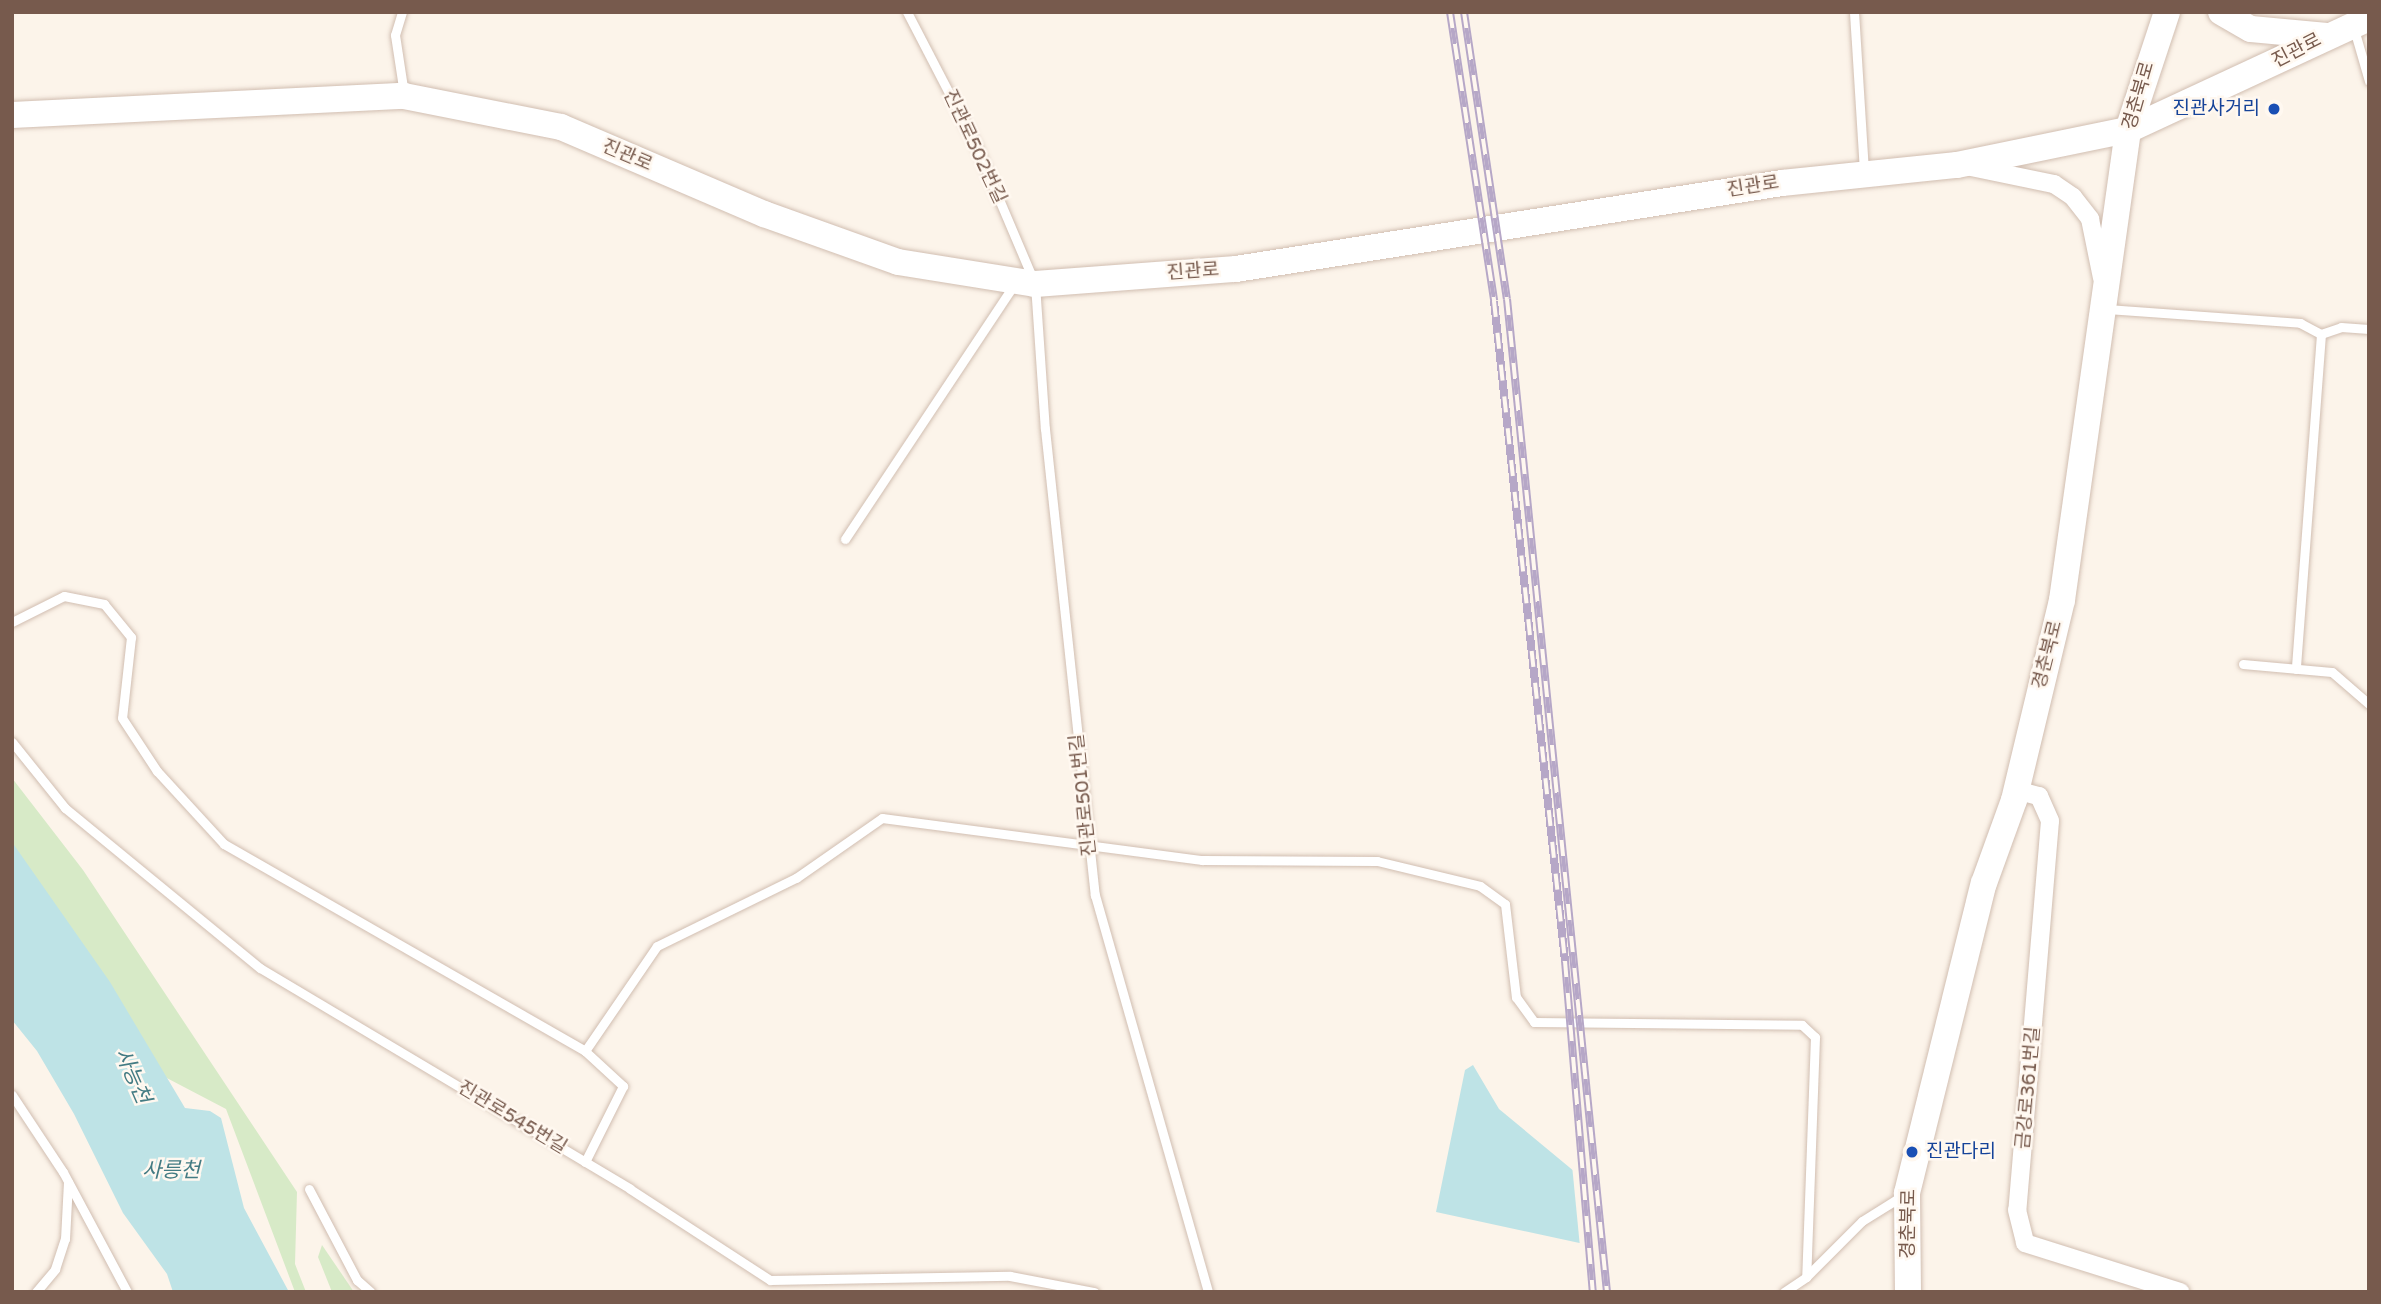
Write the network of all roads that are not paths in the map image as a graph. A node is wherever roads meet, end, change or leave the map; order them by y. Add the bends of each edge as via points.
1 (402, 12) edge
2 (908, 12) edge
3 (1854, 12) edge
4 (2167, 12) edge
5 (2221, 12) edge
6 (2361, 22) edge
7 (2327, 36) junction
8 (2369, 81) edge
9 (404, 96) junction
10 (12, 115) edge
11 (2128, 131) junction
12 (1957, 165) junction
13 (1864, 172) junction
14 (1026, 283) junction
15 (2103, 299) junction
16 (2369, 329) edge
17 (2321, 334) junction
18 (845, 539) dead end
19 (12, 622) edge
20 (2243, 664) dead end
21 (2297, 669) junction
22 (2369, 704) edge
23 (12, 742) edge
24 (2016, 790) junction
25 (1090, 845) junction
26 (585, 1051) junction
27 (12, 1095) edge
28 (585, 1162) junction
29 (68, 1181) junction
30 (309, 1189) dead end
31 (1907, 1193) junction
32 (1806, 1277) junction
33 (1908, 1289) edge
34 (36, 1292) edge
35 (127, 1292) edge
36 (371, 1292) edge
37 (1094, 1292) edge
38 (1208, 1292) edge
39 (1784, 1292) edge
40 (2180, 1292) edge

1 - 9 lane via 395,35
2 - 14 lane, 진관로502번길 via 976,145
3 - 13 lane
4 - 11 street, 경춘북로
5 - 7 street via 2251,29
6 - 7 street, 진관로
6 - 8 lane
7 - 11 street, 진관로
9 - 10 street, 진관로
9 - 14 street, 진관로 via 561,127 764,214 898,262
11 - 12 street, 진관로
11 - 15 street, 경춘북로
12 - 13 street, 진관로
12 - 15 street via 2054,184 2073,197 2090,219
13 - 14 street, 진관로 via 1236,269
14 - 18 lane
14 - 25 lane, 진관로501번길
15 - 17 lane via 2300,323
15 - 24 street, 경춘북로 via 2062,600
16 - 17 lane via 2342,327
17 - 21 lane
19 - 26 lane via 64,596 104,604 131,637 121,718 157,771 224,844
20 - 21 lane
21 - 22 lane via 2332,672
23 - 28 lane, 진관로545번길 via 65,808 260,968
24 - 31 street, 경춘북로 via 1984,883
24 - 40 street, 금강로361번길 via 2039,796 2050,821 2017,1210 2025,1243
25 - 26 lane via 882,818 796,877 657,946
25 - 32 lane via 1202,860 1377,861 1480,886 1505,904 1516,997 1534,1022 1802,1025 1815,1037
25 - 38 lane, 진관로501번길 via 1095,895
26 - 28 lane via 623,1086
27 - 29 lane
28 - 37 lane, 진관로545번길 via 770,1280 1010,1276
29 - 34 lane via 65,1239 55,1269
29 - 35 lane
30 - 36 lane via 357,1280
31 - 32 lane via 1862,1221
31 - 33 street, 경춘북로
32 - 39 lane

